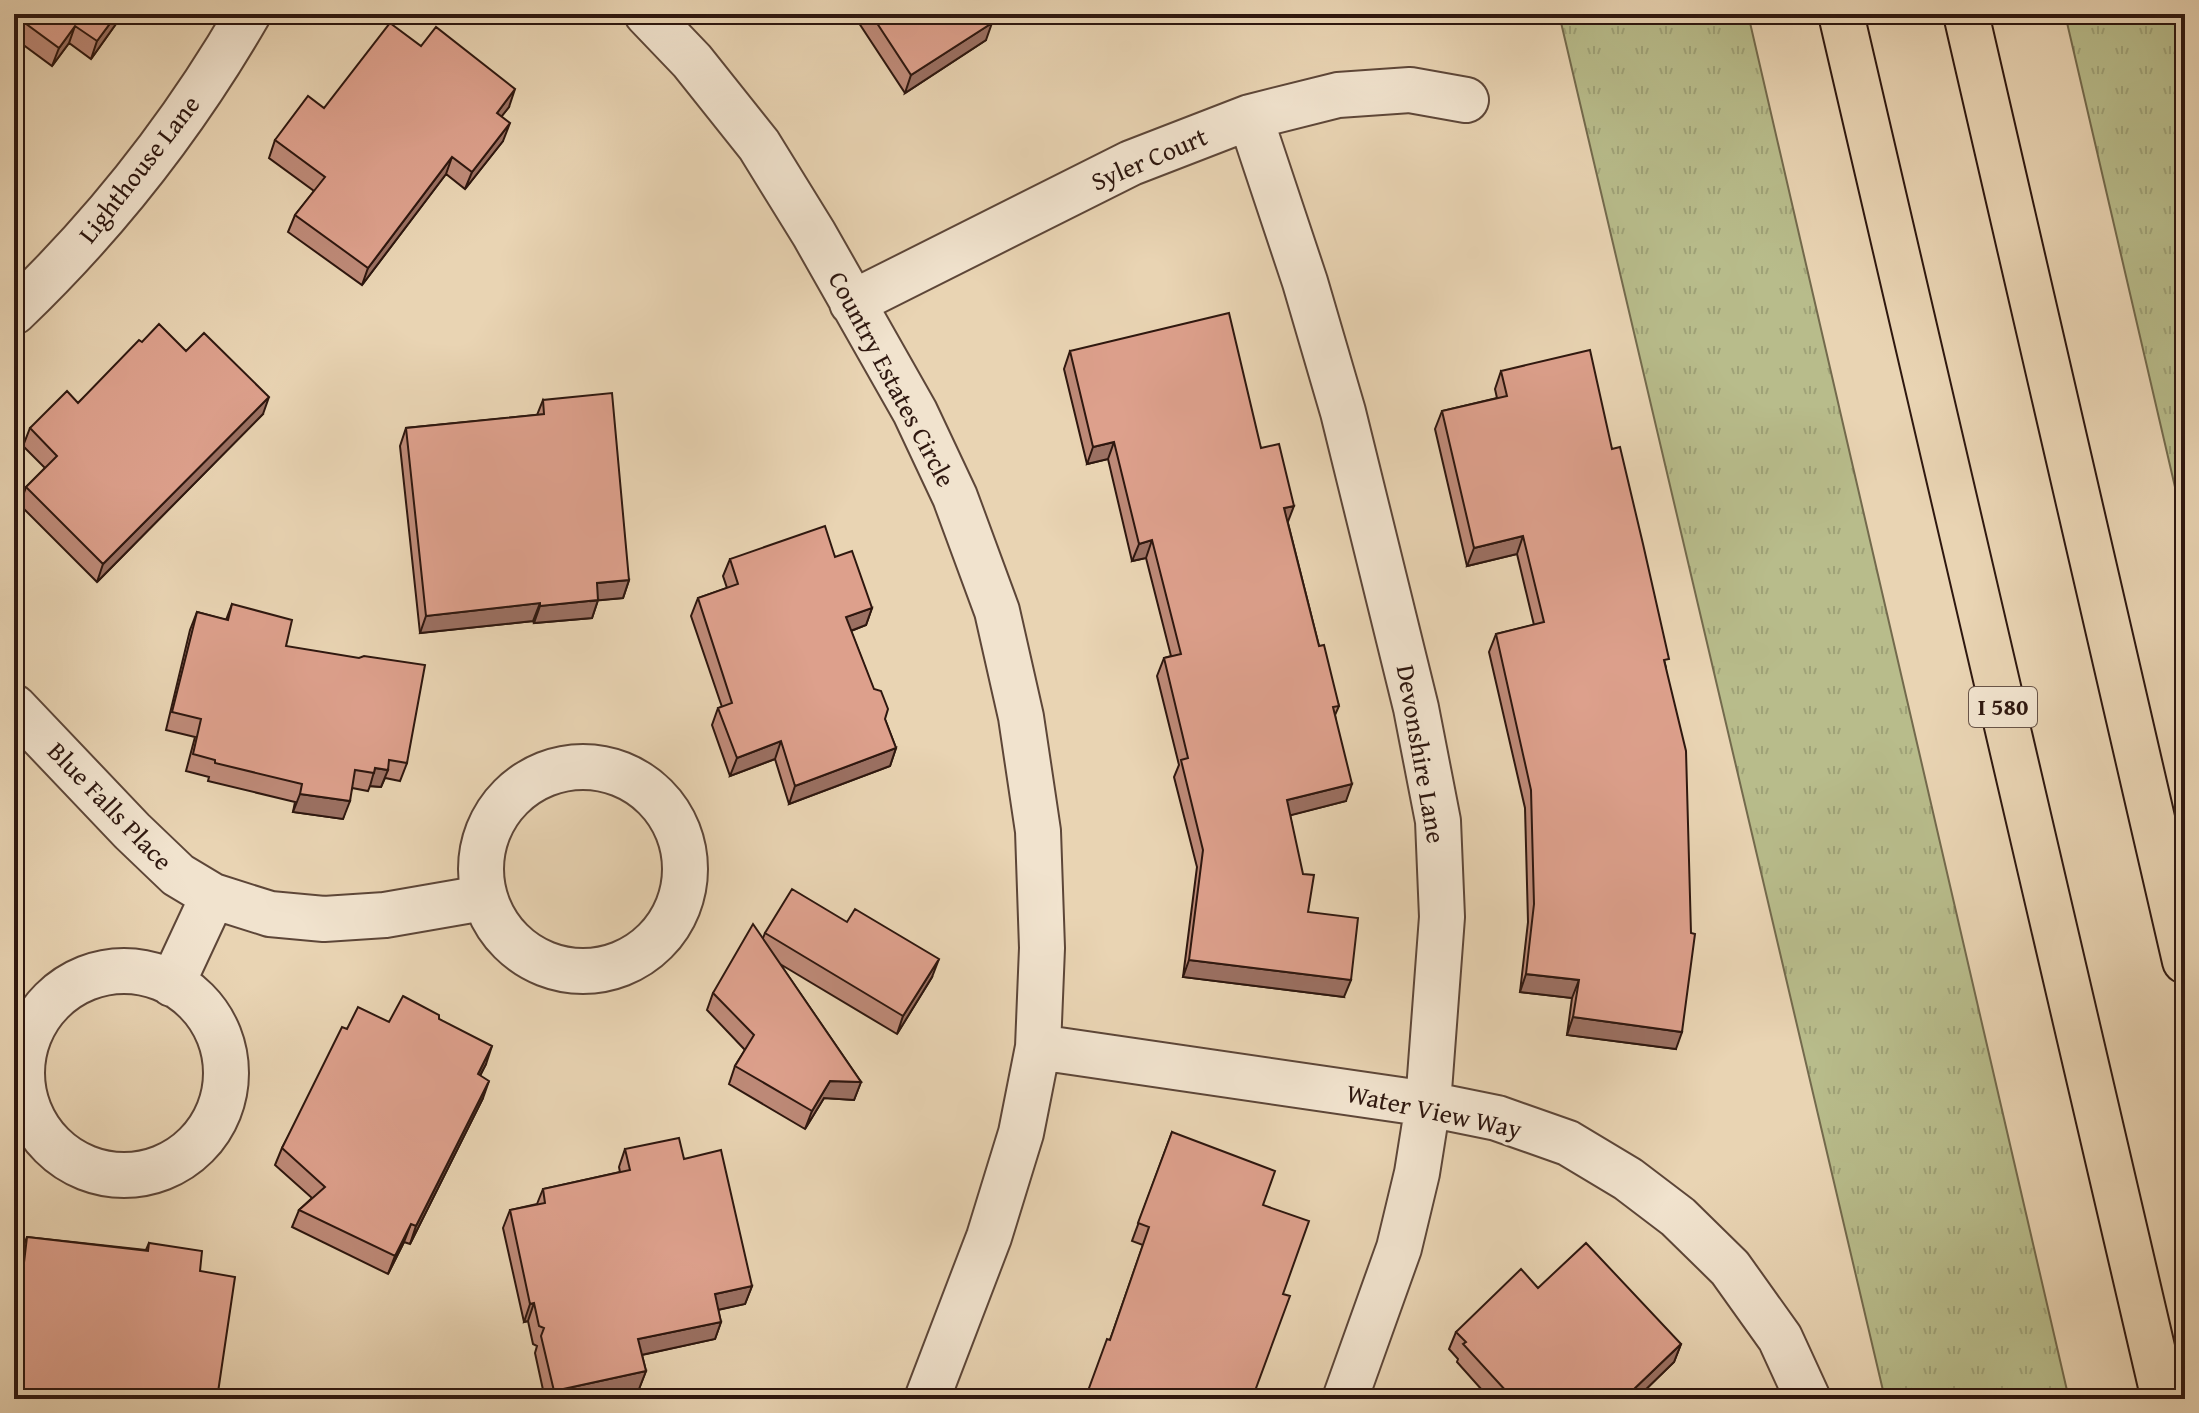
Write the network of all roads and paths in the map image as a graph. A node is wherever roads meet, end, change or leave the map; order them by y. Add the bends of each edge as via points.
1 (248, 14) edge
2 (647, 14) edge
3 (1841, 14) edge
4 (1966, 14) edge
5 (1466, 100) dead end
6 (1250, 117) junction
7 (852, 303) junction
8 (14, 312) edge
9 (14, 707) edge
10 (213, 896) junction
11 (483, 898) junction
12 (2185, 961) edge
13 (172, 984) junction
14 (1038, 1047) junction
15 (1428, 1104) junction
16 (927, 1399) edge
17 (1345, 1399) edge
18 (1808, 1399) edge
19 (2164, 1399) edge

1 - 8 street, Lighthouse Lane via 216,69 143,169 88,236
2 - 7 street, Country Estates Circle via 759,145
3 - 19 highway, I 580
4 - 12 highway
5 - 6 street, Syler Court via 1410,90 1338,95
6 - 7 street, Syler Court via 1131,163
6 - 15 street, Devonshire Lane via 1343,412 1416,708 1438,821 1442,917
7 - 14 street, Country Estates Circle via 942,468 997,611 1021,717 1038,831
9 - 10 street, Blue Falls Place via 178,875
10 - 11 street, Blue Falls Place via 270,914 324,919 385,915
10 - 13 street
11 - 11 street via 504,936 538,962 579,973 622,965 658,941 681,905 687,861 675,820 647,787 608,768 565,767 525,783 494,814 480,854
13 - 13 street via 154,975 114,970 76,982 44,1008 25,1043 21,1083 33,1122 58,1153 93,1172 134,1176 173,1164 204,1139 223,1103 227,1063 216,1025 190,993
14 - 15 street, Water View Way
14 - 16 street, Country Estates Circle via 1021,1133 989,1237
15 - 17 street, Devonshire Lane via 1399,1248
15 - 18 street, Water View Way via 1497,1118 1568,1143 1678,1217 1730,1268 1780,1338

